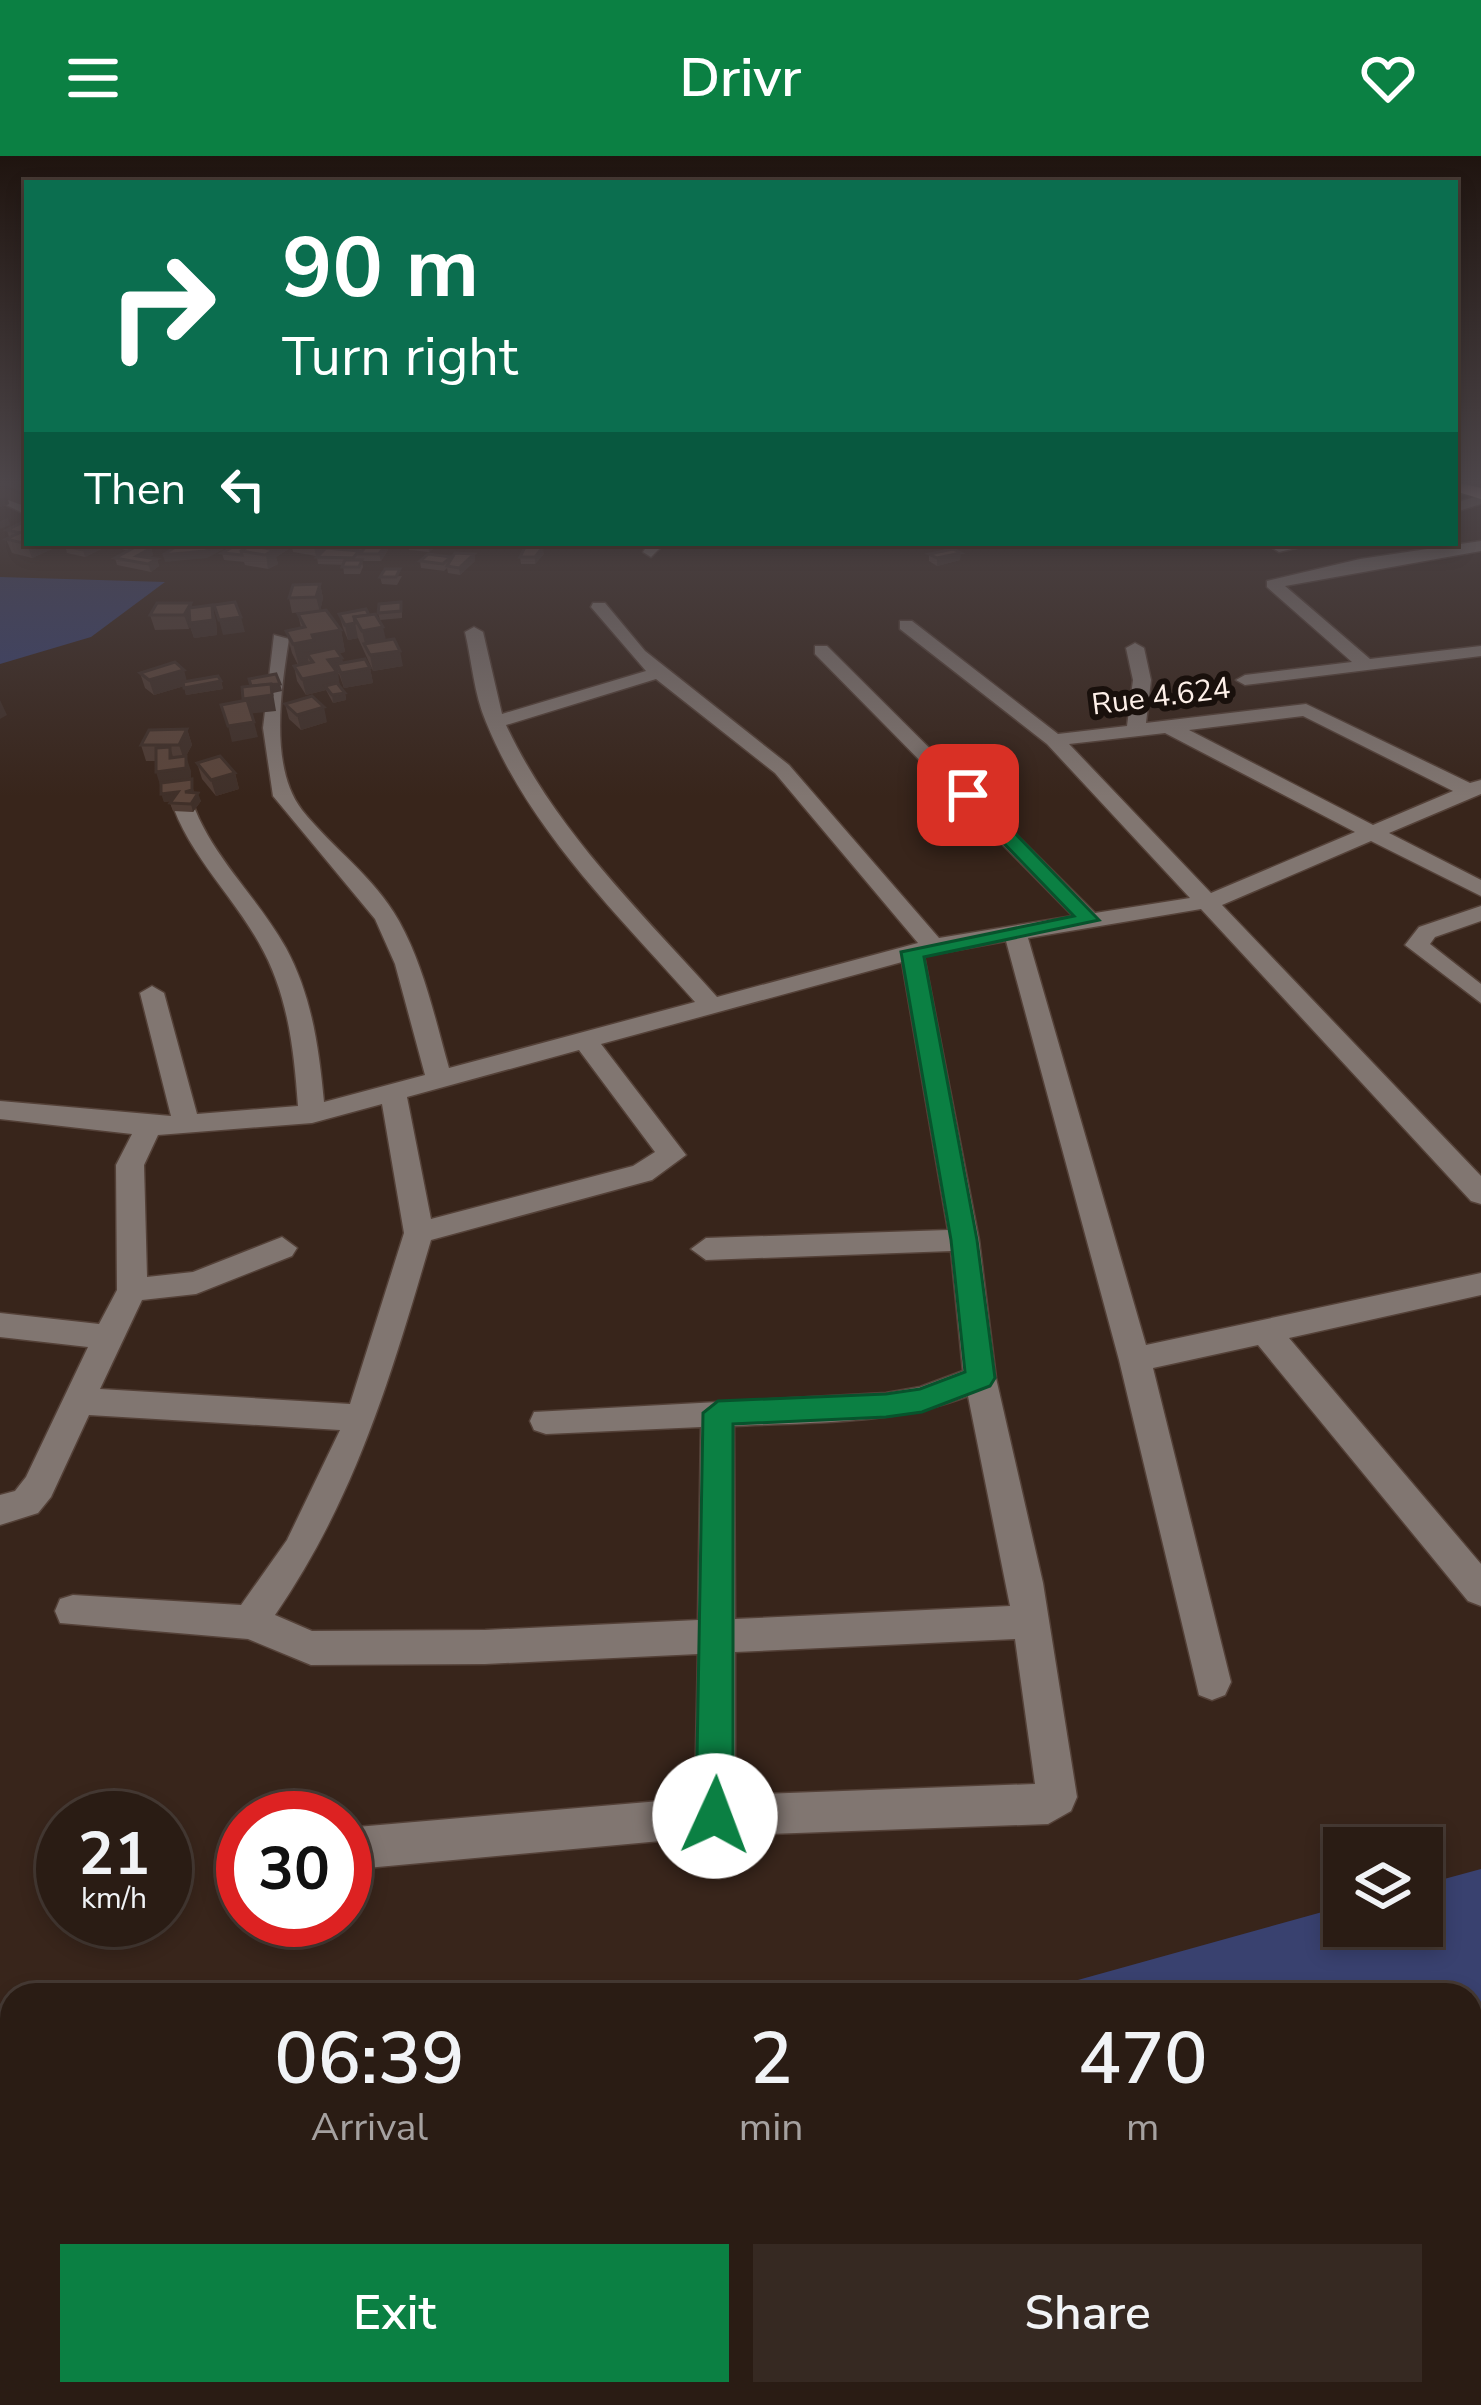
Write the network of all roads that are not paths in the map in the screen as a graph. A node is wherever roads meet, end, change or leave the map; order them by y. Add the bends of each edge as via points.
1 (1276, 587) edge
2 (599, 607) dead end
3 (906, 625) dead end
4 (474, 632) dead end
5 (280, 639) dead end
6 (1135, 648) dead end
7 (820, 650) dead end
8 (1481, 651) edge
9 (1364, 663) junction
10 (653, 674) junction
11 (1245, 680) dead end
12 (495, 722) junction
13 (1169, 727) junction
14 (1136, 728) junction
15 (174, 736) edge
16 (1054, 740) junction
17 (1476, 789) edge
18 (1371, 836) junction
19 (1481, 889) edge
20 (1211, 902) junction
21 (1481, 914) edge
22 (1089, 920) junction
23 (1015, 932) junction
24 (922, 949) junction
25 (152, 993) dead end
26 (1481, 996) edge
27 (711, 1005) junction
28 (586, 1041) junction
29 (440, 1082) junction
30 (394, 1096) junction
31 (0, 1110) edge
32 (312, 1114) junction
33 (149, 1127) junction
34 (187, 1127) junction
35 (1481, 1194) edge
36 (418, 1233) junction
37 (964, 1240) junction
38 (282, 1248) dead end
39 (706, 1249) dead end
40 (1481, 1284) edge
41 (132, 1290) junction
42 (0, 1325) edge
43 (1268, 1335) junction
44 (108, 1337) junction
45 (1135, 1360) junction
46 (980, 1378) junction
47 (80, 1401) junction
48 (718, 1413) junction
49 (362, 1418) junction
50 (546, 1420) dead end
51 (0, 1510) edge
52 (1476, 1576) edge
53 (73, 1611) dead end
54 (250, 1622) junction
55 (1031, 1622) junction
56 (720, 1637) junction
57 (1212, 1682) dead end
58 (715, 1816) junction
59 (372, 1847) edge

1 - 9 street
2 - 10 street
3 - 16 street
4 - 12 street
5 - 29 street via 275,767 287,806 374,899 401,950
6 - 14 street via 1142,680
7 - 22 street
8 - 9 street
9 - 11 street
10 - 12 street
10 - 24 street via 763,750
12 - 27 street via 577,851
13 - 14 street, Rue 4.624
13 - 17 street, Rue 4.624 via 1306,710
13 - 18 street
14 - 16 street, Rue 4.624
15 - 32 street via 186,829 272,943 305,1018
16 - 20 street, Rue 4.624
17 - 18 street
18 - 19 street
18 - 20 street
20 - 22 street
20 - 35 street, Rue 4.624
21 - 26 street via 1426,932 1417,944
22 - 23 street
23 - 24 street
23 - 45 street
24 - 27 street
24 - 37 street
25 - 34 street
27 - 28 street
28 - 29 street
28 - 36 street via 672,1154 642,1172
29 - 30 street
30 - 32 street
30 - 36 street
31 - 33 street
32 - 34 street
33 - 34 street
33 - 41 street via 130,1165
36 - 49 street
37 - 39 street
37 - 46 street
38 - 41 street via 196,1283
40 - 43 street
41 - 44 street
42 - 44 street
43 - 45 street
43 - 52 street
44 - 47 street
45 - 57 street
46 - 48 street via 886,1406
46 - 55 street
47 - 49 street
47 - 51 street via 39,1487 26,1503
48 - 50 street
48 - 56 street
49 - 54 street via 298,1551
53 - 54 street
54 - 56 street via 311,1648
55 - 56 street
55 - 58 street via 1058,1781 1048,1804
56 - 58 street
58 - 59 street

